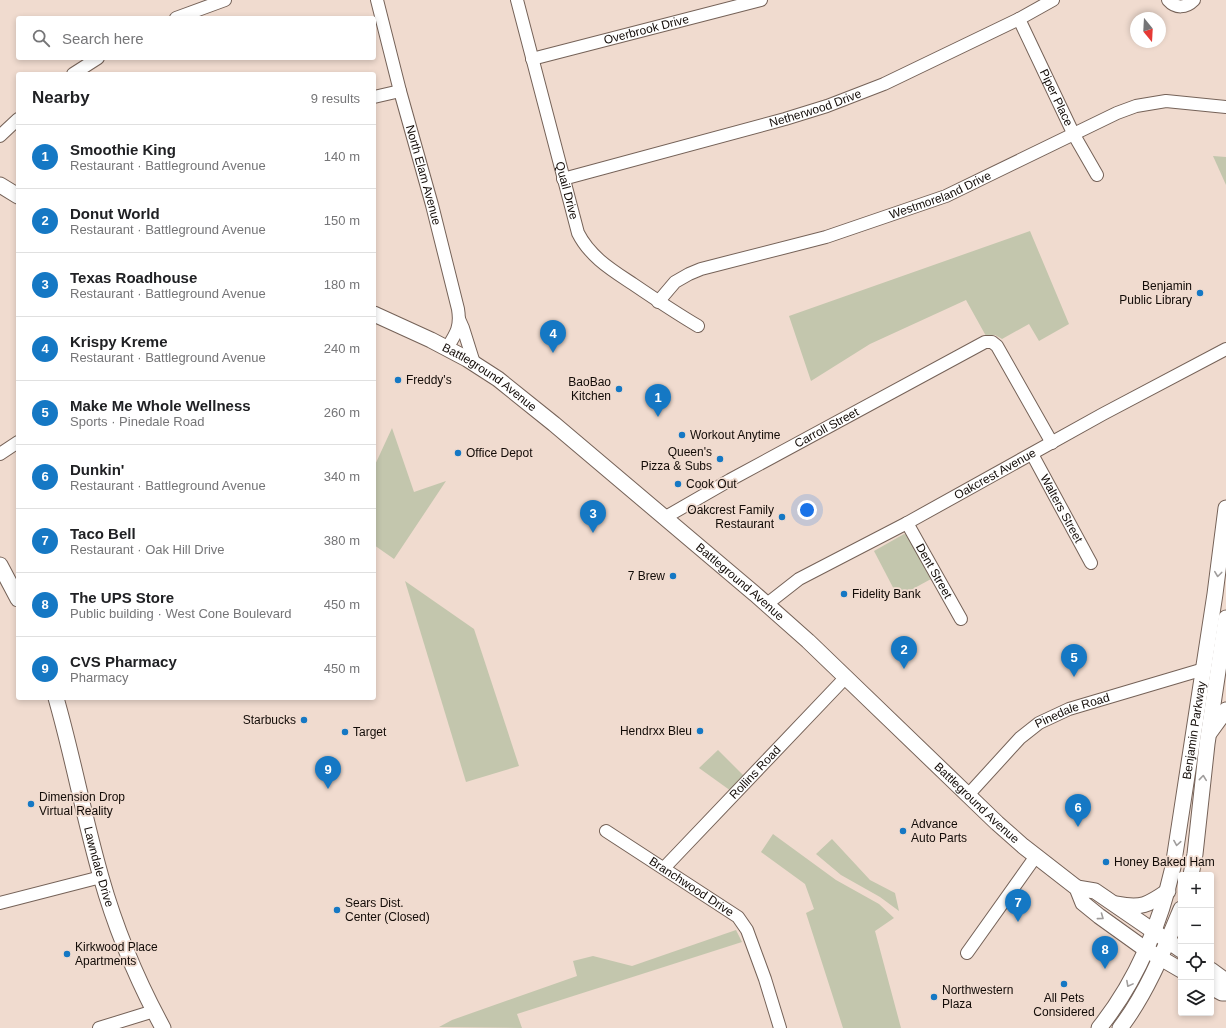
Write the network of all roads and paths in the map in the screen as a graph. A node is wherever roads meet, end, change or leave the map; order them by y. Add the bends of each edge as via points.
1 (225, 0) edge
2 (377, 0) edge
3 (517, 0) edge
4 (761, 0) edge
5 (1053, 0) edge
6 (1168, 0) edge
7 (1194, 0) edge
8 (181, 16) edge
9 (1019, 19) junction
10 (532, 59) junction
11 (95, 60) edge
12 (76, 72) edge
13 (400, 91) junction
14 (376, 97) edge
15 (1226, 107) edge
16 (16, 121) edge
17 (1074, 135) junction
18 (0, 136) edge
19 (1097, 176) dead end
20 (563, 179) junction
21 (0, 185) edge
22 (16, 195) edge
23 (658, 302) junction
24 (376, 315) edge
25 (459, 319) junction
26 (698, 326) dead end
27 (447, 348) junction
28 (1226, 349) edge
29 (474, 364) junction
30 (16, 443) edge
31 (1052, 443) junction
32 (0, 454) edge
33 (1032, 454) junction
34 (1226, 508) edge
35 (664, 518) junction
36 (907, 522) junction
37 (1091, 563) dead end
38 (0, 565) edge
39 (16, 594) edge
40 (767, 604) junction
41 (1226, 618) edge
42 (961, 619) dead end
43 (1223, 664) edge
44 (1204, 669) junction
45 (846, 676) junction
46 (57, 700) edge
47 (1226, 710) edge
48 (1208, 734) junction
49 (968, 795) junction
50 (606, 831) dead end
51 (1036, 856) junction
52 (664, 868) junction
53 (1192, 872) edge
54 (101, 877) junction
55 (1077, 888) junction
56 (1168, 891) junction
57 (0, 903) edge
58 (1112, 903) junction
59 (1178, 916) edge
60 (1153, 931) junction
61 (1168, 941) junction
62 (1146, 948) junction
63 (1178, 948) edge
64 (968, 953) dead end
65 (1160, 958) junction
66 (1178, 968) edge
67 (1214, 972) edge
68 (1226, 981) edge
69 (1214, 989) edge
70 (1226, 993) edge
71 (154, 1011) junction
72 (99, 1028) edge
73 (163, 1028) edge
74 (780, 1028) edge
75 (1099, 1028) edge
76 (1120, 1028) edge

1 - 8 street
2 - 13 street, North Elam Avenue
3 - 10 street, Quail Drive
4 - 10 street, Overbrook Drive
5 - 9 street, Netherwood Drive
6 - 7 street via 1177,6 1184,6
9 - 17 street, Piper Place
9 - 20 street, Netherwood Drive via 884,84 827,106 785,120
10 - 20 street, Quail Drive
11 - 12 street
13 - 14 street
13 - 25 street, North Elam Avenue via 432,205
15 - 17 street, Westmoreland Drive via 1152,102 1117,113
16 - 18 street
17 - 19 street, Piper Place
17 - 23 street, Westmoreland Drive via 946,196 826,237 701,269 675,282
20 - 23 street, Quail Drive via 582,242 604,264
21 - 22 main road
23 - 26 street, Quail Drive
24 - 27 main road, Battleground Avenue
25 - 27 street via 458,328
25 - 29 street, North Elam Avenue
27 - 29 main road, Battleground Avenue
28 - 31 street, Oakcrest Avenue
29 - 35 main road, Battleground Avenue via 498,379 554,424
30 - 32 street
31 - 33 street, Oakcrest Avenue
31 - 35 street, Carroll Street via 997,346 992,342 985,342
33 - 36 street, Oakcrest Avenue
33 - 37 street, Walters Street
34 -> 44 main road, Benjamin Parkway
35 - 40 main road, Battleground Avenue
36 - 40 street, Oakcrest Avenue via 799,580
36 - 42 street, Dent Street
38 - 39 main road
40 - 45 main road, Battleground Avenue
41 - 43 main road, Benjamin Parkway
43 - 44 main road
43 - 48 main road, Benjamin Parkway
44 - 49 street, Pinedale Road via 1069,709 1039,723 1020,738
44 -> 56 main road, Benjamin Parkway
45 - 49 main road, Battleground Avenue
45 - 52 street, Rollins Road
46 - 54 main road, Lawndale Drive
47 - 48 main road
53 -> 48 main road, Benjamin Parkway
49 - 51 main road, Battleground Avenue
50 - 52 street, Branchwood Drive
51 - 55 main road, Battleground Avenue
51 - 64 street
52 - 74 street, Branchwood Drive via 738,917 747,930
54 - 57 street
54 - 71 main road, Lawndale Drive via 134,970
55 - 58 main road, Battleground Avenue via 1095,891
55 -> 62 main road, Battleground Avenue via 1083,902 1099,916
56 - 58 main road via 1143,906 1132,907
56 - 60 main road, Benjamin Parkway
58 - 60 main road, Battleground Avenue
59 - 61 main road
60 - 61 main road, Battleground Avenue
60 - 62 main road, Benjamin Parkway
61 - 63 main road, Battleground Avenue
61 - 65 main road
62 - 65 main road, Battleground Avenue
62 -> 75 main road, Benjamin Parkway via 1127,987
65 - 66 main road, Battleground Avenue
65 - 76 main road via 1140,998
67 - 68 main road
69 - 70 main road via 1222,994
71 - 72 street
71 - 73 main road, Lawndale Drive

